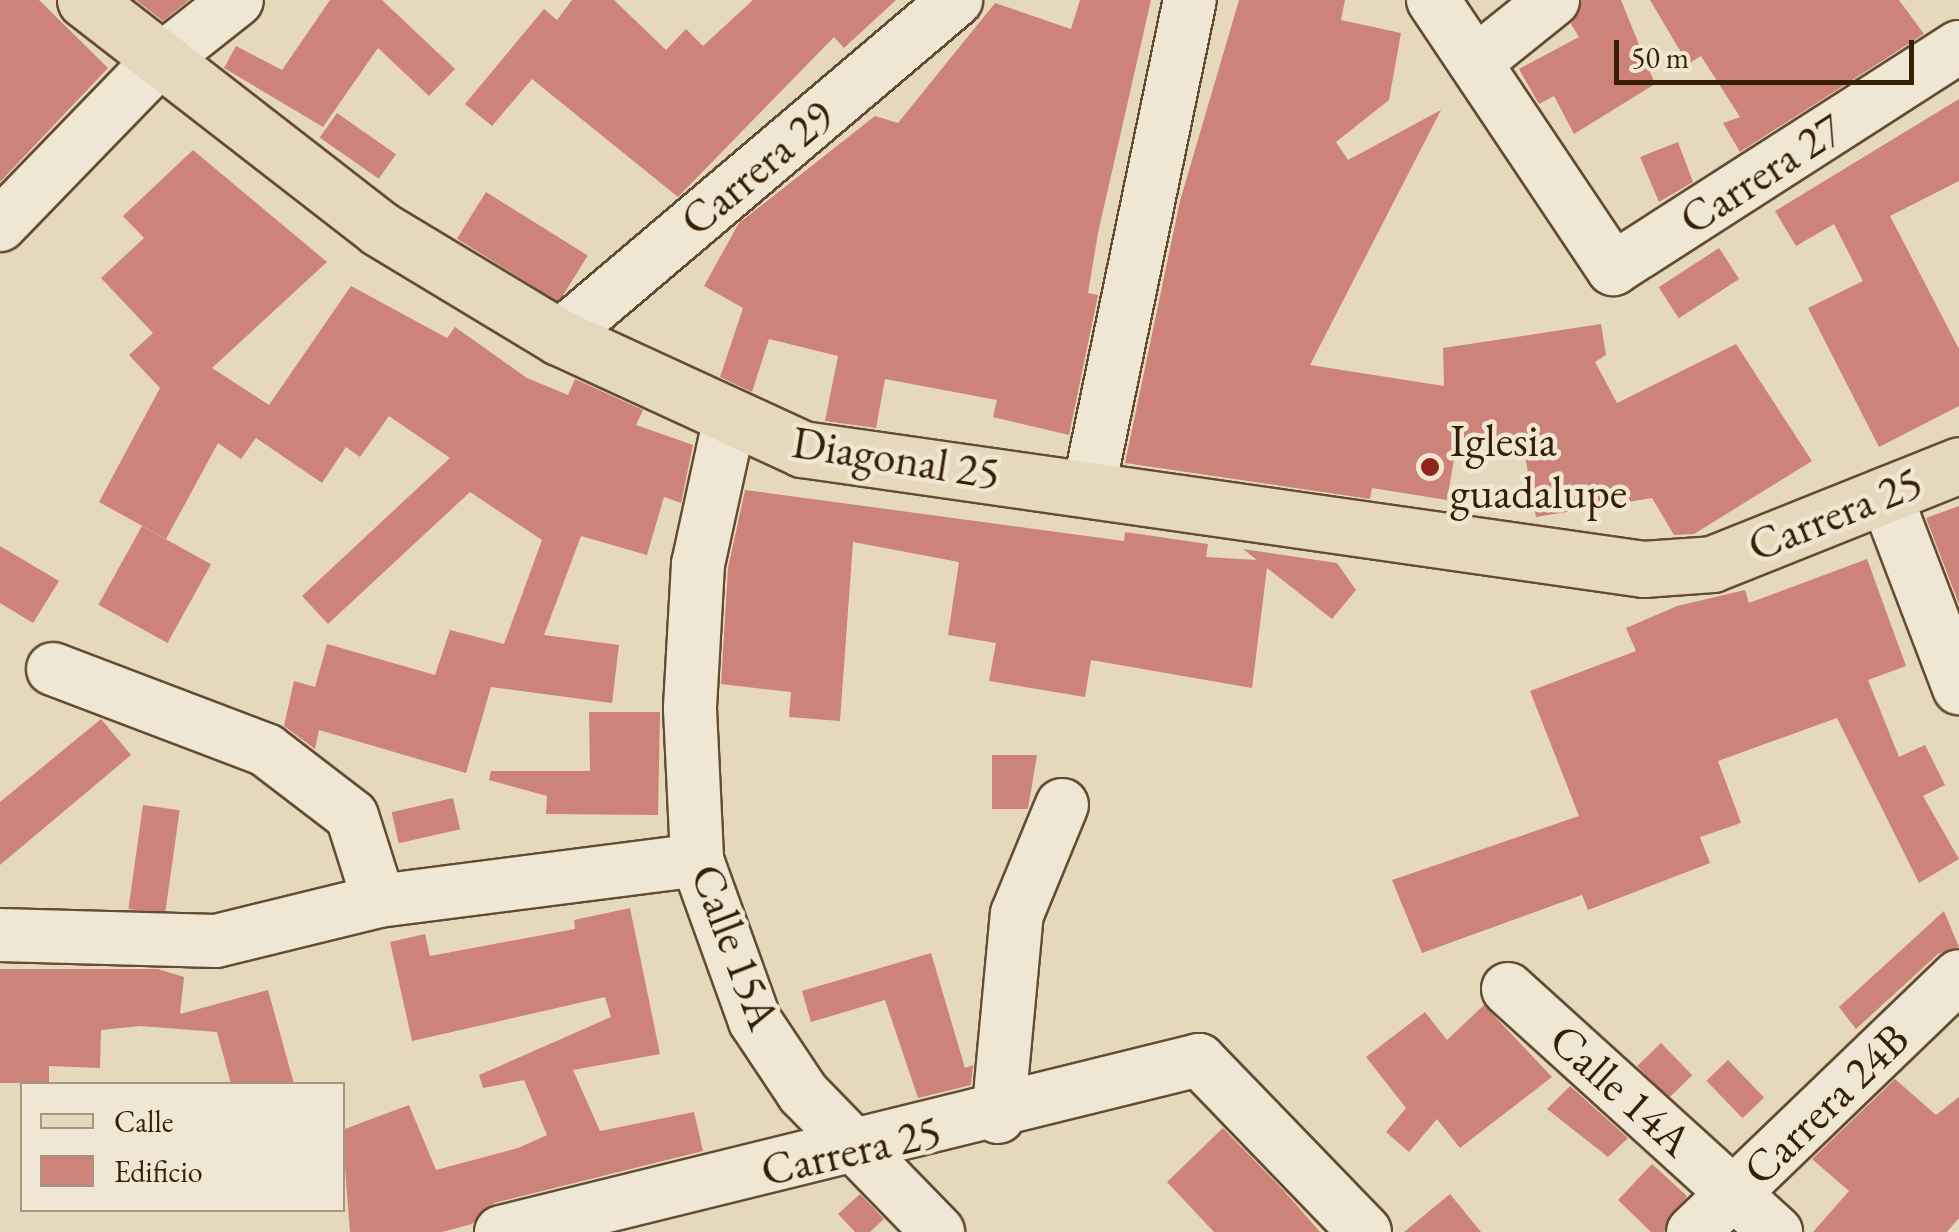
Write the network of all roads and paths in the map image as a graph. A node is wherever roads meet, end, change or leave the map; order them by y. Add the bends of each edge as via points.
1 (85, 0) edge
2 (236, 0) edge
3 (956, 0) edge
4 (1190, 0) edge
5 (1433, 0) edge
6 (1553, 0) edge
7 (1959, 47) edge
8 (1476, 62) junction
9 (156, 64) junction
10 (0, 225) edge
11 (559, 336) junction
12 (729, 422) junction
13 (1959, 465) edge
14 (1089, 486) junction
15 (1885, 494) junction
16 (1712, 564) joint
17 (53, 668) dead end
18 (1959, 688) edge
19 (1062, 804) dead end
20 (698, 860) junction
21 (380, 901) junction
22 (0, 935) edge
23 (1959, 976) edge
24 (1508, 989) dead end
25 (998, 1116) junction
26 (856, 1150) junction
27 (1735, 1192) junction
28 (520, 1230) edge
29 (938, 1232) edge
30 (1365, 1232) edge
31 (1693, 1232) edge
32 (1776, 1232) edge

1 - 9 main road, Diagonal 25
2 - 9 street
3 - 11 street, Carrera 29
4 - 14 street
5 - 8 street
6 - 8 street
7 - 8 street, Carrera 27 via 1614,269
9 - 10 street
9 - 11 main road, Diagonal 25 via 380,230
11 - 12 main road, Diagonal 25
12 - 14 main road, Diagonal 25 via 802,449
12 - 20 street, Calle 15A via 698,564 690,709
13 - 15 main road, Carrera 25
14 - 16 main road, Diagonal 25 via 1643,569
15 - 16 main road, Carrera 25
15 - 18 street
17 - 21 street via 266,750 352,816
19 - 25 street via 1017,914
20 - 21 street
20 - 26 street, Calle 15A via 755,1021
21 - 22 street via 216,941
23 - 27 street, Carrera 24B
24 - 27 street, Calle 14A
25 - 26 street, Carrera 25
25 - 30 street, Carrera 25 via 1199,1060
26 - 28 street, Carrera 25
26 - 29 street, Calle 15A
27 - 31 street, Carrera 24B
27 - 32 street, Calle 14A

